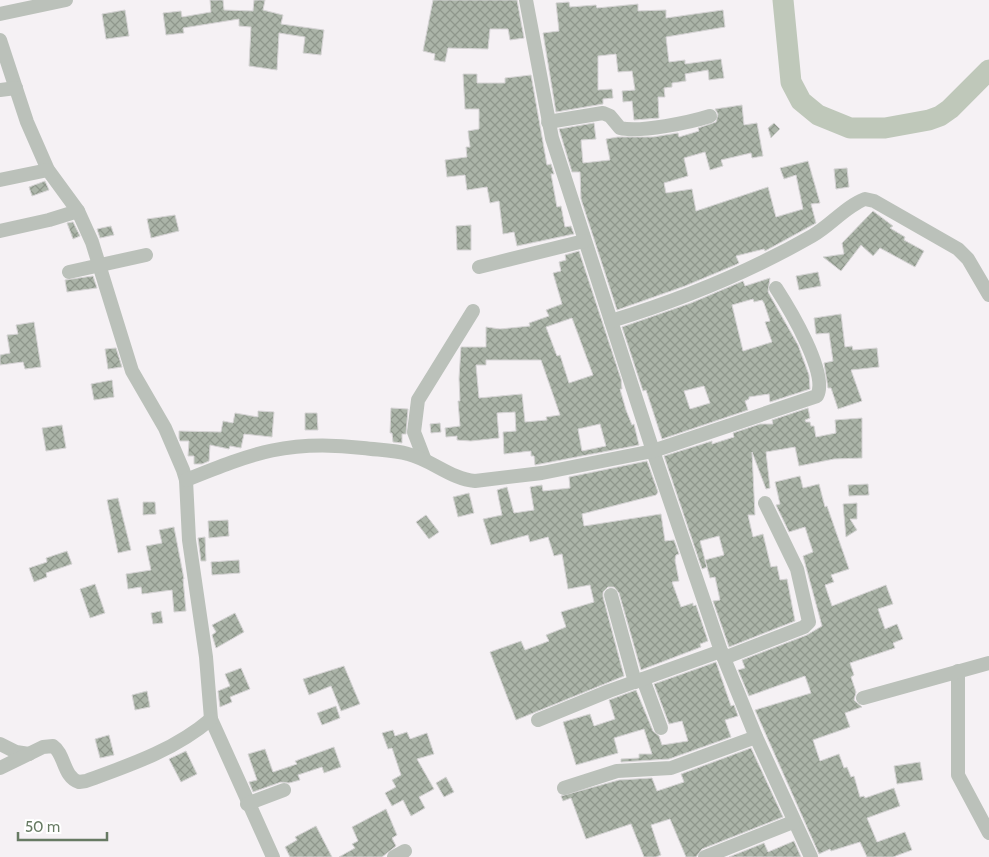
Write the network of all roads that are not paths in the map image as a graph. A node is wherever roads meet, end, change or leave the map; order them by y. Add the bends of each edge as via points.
1 (66, 0) edge
2 (526, 0) edge
3 (0, 14) edge
4 (0, 40) edge
5 (16, 88) junction
6 (0, 90) edge
7 (710, 116) dead end
8 (548, 122) junction
9 (48, 170) junction
10 (0, 180) edge
11 (78, 211) junction
12 (0, 231) edge
13 (584, 242) junction
14 (146, 255) dead end
15 (100, 264) junction
16 (479, 267) dead end
17 (69, 272) dead end
18 (776, 288) dead end
19 (989, 295) edge
20 (473, 311) dead end
21 (611, 321) junction
22 (653, 451) junction
23 (424, 458) junction
24 (186, 480) junction
25 (765, 503) dead end
26 (611, 596) dead end
27 (722, 654) junction
28 (989, 663) edge
29 (958, 671) junction
30 (639, 680) junction
31 (863, 698) dead end
32 (210, 719) junction
33 (538, 720) dead end
34 (661, 728) dead end
35 (756, 736) junction
36 (0, 744) edge
37 (29, 754) junction
38 (0, 768) edge
39 (564, 788) dead end
40 (284, 790) dead end
41 (247, 804) junction
42 (793, 822) junction
43 (989, 833) edge
44 (273, 857) edge
45 (705, 857) edge
46 (811, 857) edge

1 - 3 street
2 - 8 street
4 - 5 street
5 - 6 street
5 - 9 street
7 - 8 street via 692,122 631,129 620,128 605,113
8 - 13 street
9 - 10 street
9 - 11 street
11 - 12 street
11 - 15 street
13 - 16 street
13 - 21 street
14 - 15 street
15 - 17 street
15 - 24 street via 132,371 166,428
18 - 22 street via 808,347 819,386 817,396
19 - 21 street via 958,249 874,201 865,199 813,236 739,273 656,307
20 - 23 street via 418,400 414,432
21 - 22 street
22 - 23 street via 542,473 475,481 464,480
22 - 27 street
23 - 24 street via 336,445 302,444 266,450
24 - 32 street via 189,540 206,657
25 - 27 street via 798,569 809,622 804,627
26 - 30 street
27 - 30 street
27 - 35 street
28 - 29 street
29 - 31 street
29 - 43 street via 958,776
30 - 33 street
30 - 34 street
32 - 37 street via 153,756 79,782 70,776 53,746 48,745
32 - 41 street
35 - 39 street via 671,768 617,771
35 - 42 street
36 - 37 street
37 - 38 street
40 - 41 street
41 - 44 street
42 - 45 street
42 - 46 street

